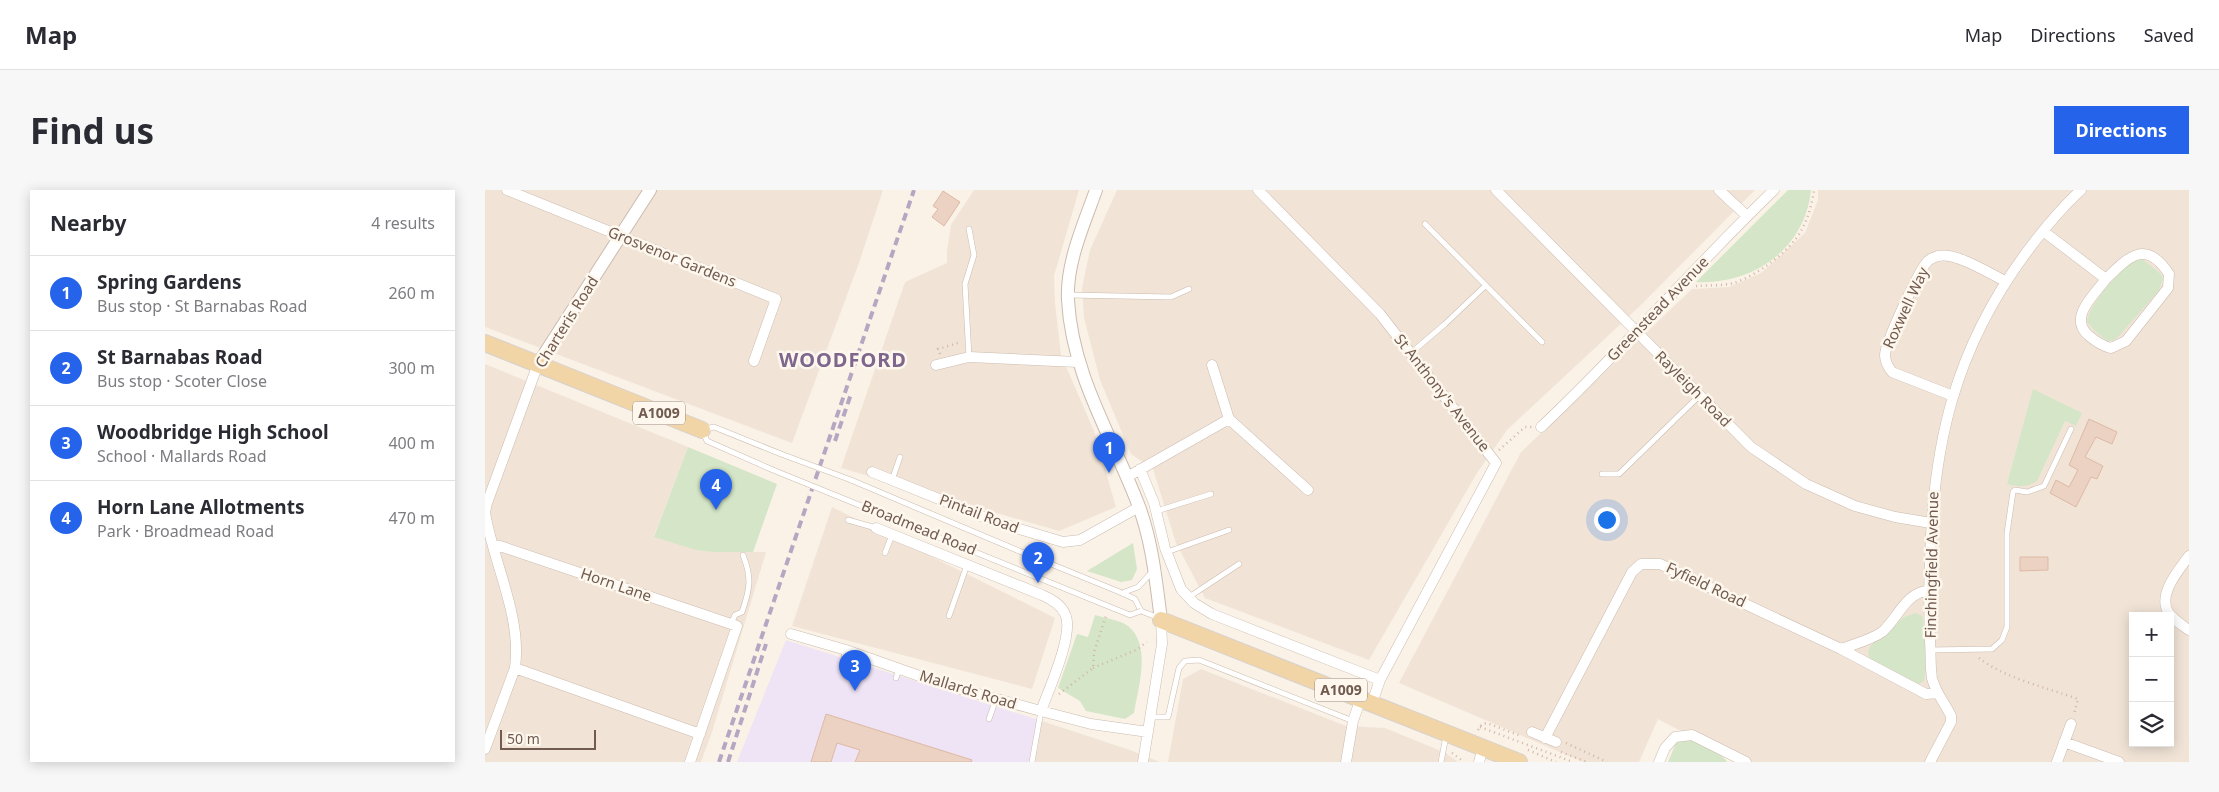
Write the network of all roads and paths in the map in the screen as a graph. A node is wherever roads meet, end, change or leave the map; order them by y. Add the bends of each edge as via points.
1 (507, 190) edge
2 (650, 190) edge
3 (1096, 190) edge
4 (1258, 190) edge
5 (1496, 190) edge
6 (1719, 190) edge
7 (1774, 190) edge
8 (1813, 190) edge
9 (2065, 190) edge
10 (2081, 190) edge
11 (2069, 201) junction
12 (1747, 216) junction
13 (1425, 224) dead end
14 (969, 229) dead end
15 (2043, 231) junction
16 (620, 236) junction
17 (2106, 279) junction
18 (2005, 281) junction
19 (1685, 283) junction
20 (1485, 286) junction
21 (1189, 289) dead end
22 (1068, 295) junction
23 (1636, 332) junction
24 (967, 340) junction
25 (1542, 342) dead end
26 (485, 343) edge
27 (1411, 353) junction
28 (969, 357) junction
29 (754, 361) dead end
30 (1078, 362) junction
31 (538, 364) junction
32 (939, 364) joint
33 (1212, 365) dead end
34 (1699, 396) junction
35 (1953, 396) junction
36 (1229, 419) junction
37 (1541, 427) joint
38 (2071, 429) dead end
39 (702, 430) junction
40 (1492, 456) junction
41 (900, 457) dead end
42 (1140, 469) junction
43 (872, 472) dead end
44 (1602, 474) dead end
45 (1127, 477) junction
46 (892, 480) junction
47 (488, 490) edge
48 (1308, 490) dead end
49 (1211, 494) dead end
50 (1139, 507) junction
51 (1156, 511) junction
52 (847, 520) dead end
53 (1931, 523) junction
54 (876, 528) joint
55 (1229, 530) dead end
56 (892, 534) junction
57 (494, 546) junction
58 (1167, 552) junction
59 (885, 553) dead end
60 (743, 554) dead end
61 (2189, 556) edge
62 (1239, 564) dead end
63 (967, 565) junction
64 (1154, 570) junction
65 (1929, 591) junction
66 (1122, 593) junction
67 (1188, 597) junction
68 (1141, 611) junction
69 (949, 616) dead end
70 (1105, 618) dead end
71 (1161, 620) junction
72 (734, 625) junction
73 (2189, 630) edge
74 (791, 634) dead end
75 (1147, 642) dead end
76 (1841, 649) junction
77 (846, 650) junction
78 (1931, 650) junction
79 (1971, 650) junction
80 (843, 662) dead end
81 (515, 668) junction
82 (1093, 668) junction
83 (1380, 680) junction
84 (1938, 693) junction
85 (996, 699) junction
86 (1367, 700) junction
87 (1043, 706) junction
88 (485, 714) edge
89 (1150, 716) junction
90 (496, 718) junction
91 (989, 719) dead end
92 (1353, 721) junction
93 (1553, 721) junction
94 (2071, 724) joint
95 (1480, 727) junction
96 (1147, 732) junction
97 (700, 734) junction
98 (1454, 735) junction
99 (1528, 735) joint
100 (1545, 738) junction
101 (2064, 742) junction
102 (1558, 747) joint
103 (485, 749) edge
104 (1481, 754) edge
105 (1734, 759) edge
106 (690, 762) edge
107 (1032, 762) edge
108 (1143, 762) edge
109 (1346, 762) edge
110 (1441, 762) edge
111 (1519, 762) edge
112 (1573, 762) edge
113 (1587, 762) edge
114 (1607, 762) edge
115 (1659, 762) edge
116 (1746, 762) edge
117 (1930, 762) edge
118 (2057, 762) edge
119 (2117, 762) edge

1 - 16 street, Grosvenor Gardens
2 - 16 street, Charteris Road
3 - 22 street via 1080,236
4 - 27 street, St Anthony's Avenue via 1380,314
5 - 23 street, Rayleigh Road
6 - 12 street
7 - 12 street, Greenstead Avenue
8 - 19 path via 1801,231 1760,272 1734,283 1693,286
9 - 11 street
10 - 11 street, Finchingfield Avenue
11 - 15 street, Finchingfield Avenue
12 - 19 street, Greenstead Avenue
13 - 20 lane
14 - 24 lane via 975,255 965,284
15 - 17 street
15 - 18 street, Finchingfield Avenue
16 - 29 street, Grosvenor Gardens via 776,299
16 - 31 street, Charteris Road
17 - 17 street via 2139,252 2149,254 2165,267 2170,282 2169,288 2125,341 2111,348 2084,331 2080,321 2083,308
18 - 35 street, Finchingfield Avenue via 1977,332
18 - 35 street, Roxwell Way via 1963,260 1939,256 1928,261 1916,280 1886,348 1886,364 1892,372
19 - 23 street, Greenstead Avenue
20 - 25 lane
20 - 27 lane
21 - 22 lane via 1171,297
22 - 30 street
23 - 34 street, Rayleigh Road
23 - 37 street, Greenstead Avenue
24 - 28 lane
24 - 32 path via 938,349
26 - 31 main road, Broadmead Road / A1009
27 - 40 street, St Anthony's Avenue
28 - 30 street
28 - 32 street
30 - 45 street via 1091,399
31 - 39 main road, Broadmead Road / A1009
31 - 47 street, Charteris Road
33 - 36 street
34 - 44 lane via 1619,474
34 - 53 street, Rayleigh Road via 1751,447 1806,484 1855,506
35 - 53 street, Finchingfield Avenue via 1934,483
36 - 42 street
36 - 48 street
37 - 40 path via 1525,427
38 - 79 lane via 2044,486 2027,492 2013,492 2007,534 2007,627 2002,640 1992,649
39 - 66 lane, Broadmead Road / A1009, bridge via 713,428 781,454
39 - 68 lane, Broadmead Road / A1009, bridge via 707,441 773,470 1130,614
40 - 83 street, St Anthony's Avenue via 1496,463
41 - 46 lane
42 - 45 street
42 - 51 street
43 - 46 street, Pintail Road
45 - 50 street
46 - 50 street, Pintail Road via 996,522 1063,542 1080,540
47 - 57 street, Charteris Road via 485,512
49 - 51 lane
50 - 64 street
51 - 58 street
52 - 54 lane
53 - 65 street, Finchingfield Avenue
54 - 56 street
55 - 58 lane
56 - 59 lane
56 - 63 street
57 - 72 street, Horn Lane
57 - 81 street, Charteris Road via 515,638
58 - 67 street via 1181,589
60 - 72 lane via 749,570 750,589 742,612 735,614
61 - 73 street via 2165,594 2167,611
62 - 67 lane
63 - 69 lane
63 - 87 street via 1052,600 1066,614 1068,630
64 - 66 lane via 1138,587
64 - 71 street
65 - 76 street via 1913,597 1882,632
65 - 78 street, Finchingfield Avenue
66 - 68 lane, Broadmead Road / A1009 via 1135,598
67 - 83 street via 1212,614
68 - 71 lane, Broadmead Road / A1009
70 - 82 path via 1094,652
71 - 86 main road, Broadmead Road / A1009
71 - 89 street via 1162,644
72 - 97 street
74 - 77 street, Mallards Road
75 - 82 path
76 - 84 street, Fyfield Road via 1926,694
76 - 93 street, Fyfield Road via 1660,564 1641,564 1632,572
77 - 80 lane
77 - 85 street, Mallards Road via 897,674
78 - 79 lane
78 - 84 street, Finchingfield Avenue via 1932,679
79 - 94 path via 1985,662 2018,678 2077,699
81 - 90 street
81 - 97 street
82 - 87 path
83 - 86 street, St Anthony's Avenue
84 - 117 street, Finchingfield Avenue via 1948,709 1951,722
85 - 87 street, Mallards Road
85 - 91 lane
86 - 92 street, St Anthony's Avenue
86 - 98 main road, Broadmead Road / A1009
87 - 96 street, Mallards Road via 1091,724
87 - 107 lane
88 - 90 street
89 - 92 lane via 1168,717 1179,668 1185,661 1199,660
89 - 96 street
90 - 103 street
92 - 109 street, St Anthony's Avenue
93 - 100 street, Fyfield Road
93 - 114 path via 1568,745
94 - 101 street
95 - 98 path via 1478,730 1465,726
95 - 99 path via 1487,723
95 - 112 path
96 - 108 street
97 - 106 street
98 - 104 main road, Broadmead Road / A1009
98 - 110 lane
99 - 100 street
100 - 102 street
101 - 118 street
101 - 119 street
102 - 113 path
104 - 111 main road, Broadmead Road / A1009
105 - 115 street via 1692,735 1675,737
105 - 116 street

